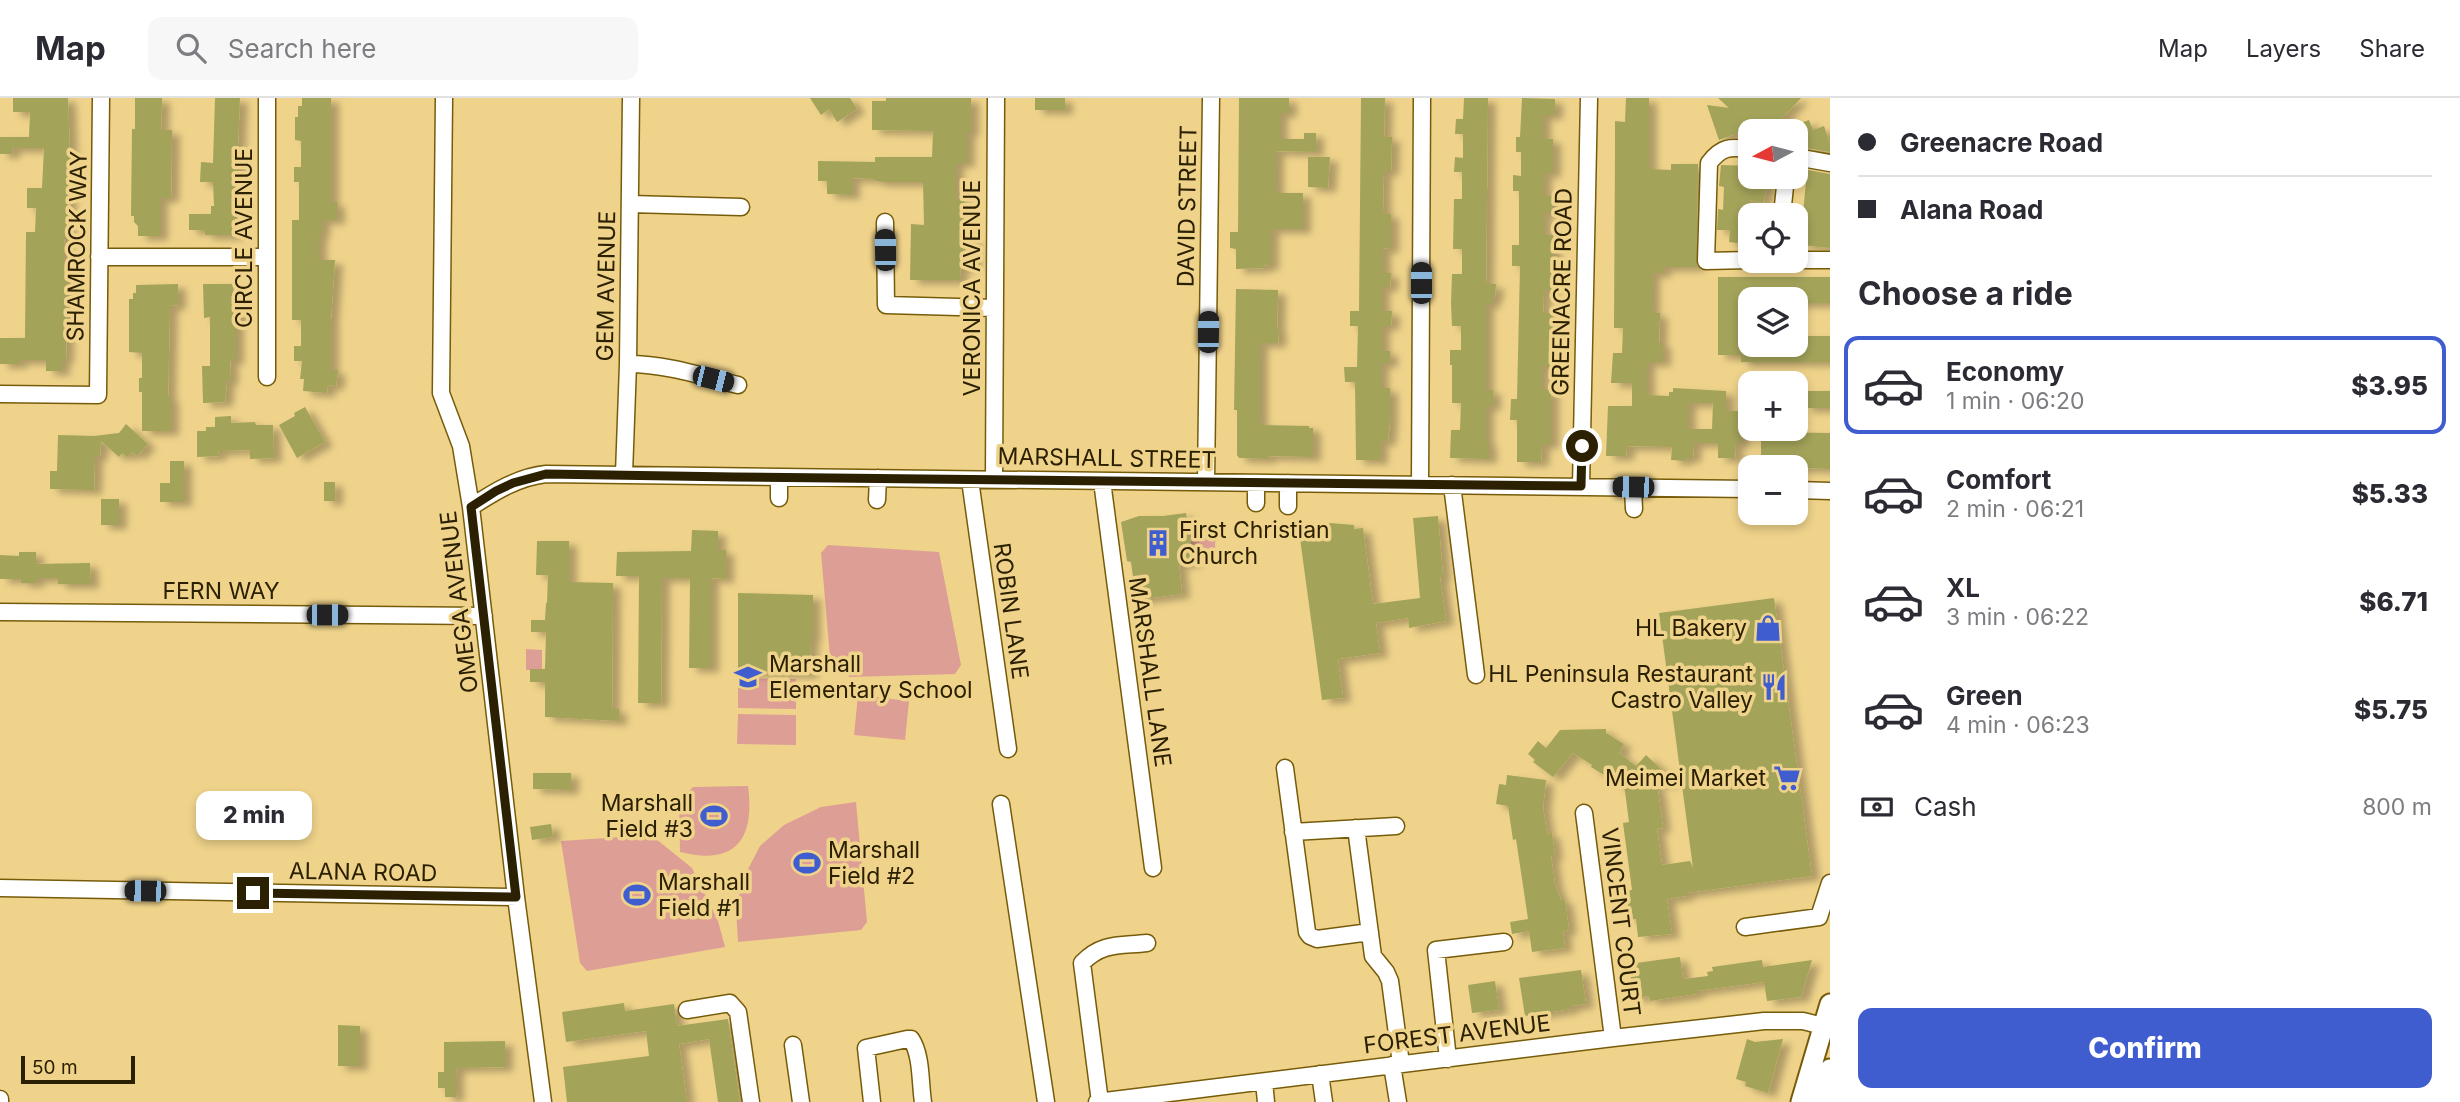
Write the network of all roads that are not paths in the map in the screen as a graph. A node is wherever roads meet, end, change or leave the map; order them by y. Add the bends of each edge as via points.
1 (101, 98) edge
2 (267, 98) edge
3 (444, 98) edge
4 (631, 98) edge
5 (996, 98) edge
6 (1211, 98) edge
7 (1422, 98) edge
8 (1589, 98) edge
9 (1738, 148) edge
10 (1808, 160) edge
11 (1830, 163) edge
12 (630, 204) junction
13 (741, 207) dead end
14 (885, 222) dead end
15 (99, 257) junction
16 (266, 257) junction
17 (1738, 260) edge
18 (1808, 260) edge
19 (1830, 260) edge
20 (994, 308) junction
21 (628, 364) junction
22 (267, 377) dead end
23 (738, 385) dead end
24 (0, 394) edge
25 (624, 474) junction
26 (779, 478) junction
27 (878, 478) junction
28 (993, 479) junction
29 (970, 480) junction
30 (1102, 481) junction
31 (1206, 482) junction
32 (1255, 483) junction
33 (1288, 483) junction
34 (1420, 484) junction
35 (1452, 485) junction
36 (1581, 486) junction
37 (1633, 487) junction
38 (1738, 489) edge
39 (1808, 490) edge
40 (1830, 491) edge
41 (779, 498) dead end
42 (877, 500) dead end
43 (1256, 503) dead end
44 (1288, 506) dead end
45 (471, 507) junction
46 (1634, 509) dead end
47 (0, 612) edge
48 (484, 616) junction
49 (1476, 675) dead end
50 (1008, 749) dead end
51 (1285, 768) dead end
52 (1002, 804) dead end
53 (1584, 813) dead end
54 (1396, 826) dead end
55 (1356, 828) junction
56 (1293, 832) junction
57 (1153, 868) dead end
58 (0, 888) edge
59 (1829, 888) edge
60 (516, 897) junction
61 (1745, 926) dead end
62 (1370, 932) junction
63 (1504, 942) dead end
64 (1147, 943) dead end
65 (1830, 1004) edge
66 (687, 1010) dead end
67 (1826, 1033) edge
68 (1613, 1038) junction
69 (793, 1045) dead end
70 (1448, 1059) junction
71 (1397, 1065) junction
72 (1830, 1069) edge
73 (1320, 1074) junction
74 (1264, 1082) junction
75 (1190, 1096) edge
76 (543, 1102) edge
77 (751, 1102) edge
78 (801, 1102) edge
79 (872, 1102) edge
80 (923, 1102) edge
81 (1046, 1102) edge
82 (1099, 1102) edge
83 (1266, 1102) edge
84 (1324, 1102) edge
85 (1398, 1102) edge
86 (1801, 1102) edge
87 (1820, 1102) edge

1 - 15 street, SHAMROCK WAY
2 - 16 street, CIRCLE AVENUE
3 - 45 street, OMEGA AVENUE via 441,393 461,446
4 - 12 street, GEM AVENUE
5 - 20 street, VERONICA AVENUE
6 - 31 street, DAVID STREET
7 - 34 street
8 - 36 street, GREENACRE ROAD
9 - 17 street via 1717,152 1709,163 1706,261
10 - 11 street
12 - 13 street
12 - 21 street, GEM AVENUE
14 - 20 street via 886,305
15 - 16 street
15 - 24 street, SHAMROCK WAY via 98,396
16 - 22 street, CIRCLE AVENUE
18 - 19 street
20 - 28 street, VERONICA AVENUE
21 - 23 street via 647,364
21 - 25 street, GEM AVENUE
25 - 26 street, MARSHALL STREET
25 - 45 street, MARSHALL STREET via 538,475 496,491
26 - 27 street, MARSHALL STREET
26 - 41 street
27 - 29 street, MARSHALL STREET
27 - 42 street
28 - 29 street, MARSHALL STREET
28 - 30 street, MARSHALL STREET
29 - 50 street, ROBIN LANE
30 - 31 street, MARSHALL STREET
30 - 57 street, MARSHALL LANE
31 - 32 street, MARSHALL STREET
32 - 33 street, MARSHALL STREET
32 - 43 street
33 - 34 street, MARSHALL STREET
33 - 44 street
34 - 35 street, MARSHALL STREET
35 - 36 street, MARSHALL STREET
35 - 49 street
36 - 37 street, MARSHALL STREET
37 - 38 street, MARSHALL STREET
37 - 46 street
39 - 40 street
45 - 48 street, OMEGA AVENUE
47 - 48 street, FERN WAY
48 - 60 street, OMEGA AVENUE
51 - 56 street
52 - 81 street
53 - 68 street, VINCENT COURT
54 - 55 street
55 - 56 street
55 - 62 street
56 - 62 street via 1308,934 1317,939
58 - 60 street, ALANA ROAD
59 - 61 street via 1819,917
60 - 76 street, OMEGA AVENUE
62 - 71 street via 1373,956 1390,981
63 - 70 street via 1436,950
64 - 82 street via 1105,947 1082,963
65 - 67 main road
66 - 77 street via 730,1003 738,1012
67 - 68 street, FOREST AVENUE via 1803,1021 1764,1021
67 - 86 main road
68 - 70 street, FOREST AVENUE
69 - 78 street
70 - 71 street, FOREST AVENUE
71 - 73 street, FOREST AVENUE
71 - 85 street
72 - 87 main road
73 - 74 street, FOREST AVENUE
73 - 84 street
74 - 75 street, FOREST AVENUE
74 - 83 street
75 - 82 street, FOREST AVENUE
79 - 80 street via 867,1046 911,1040

